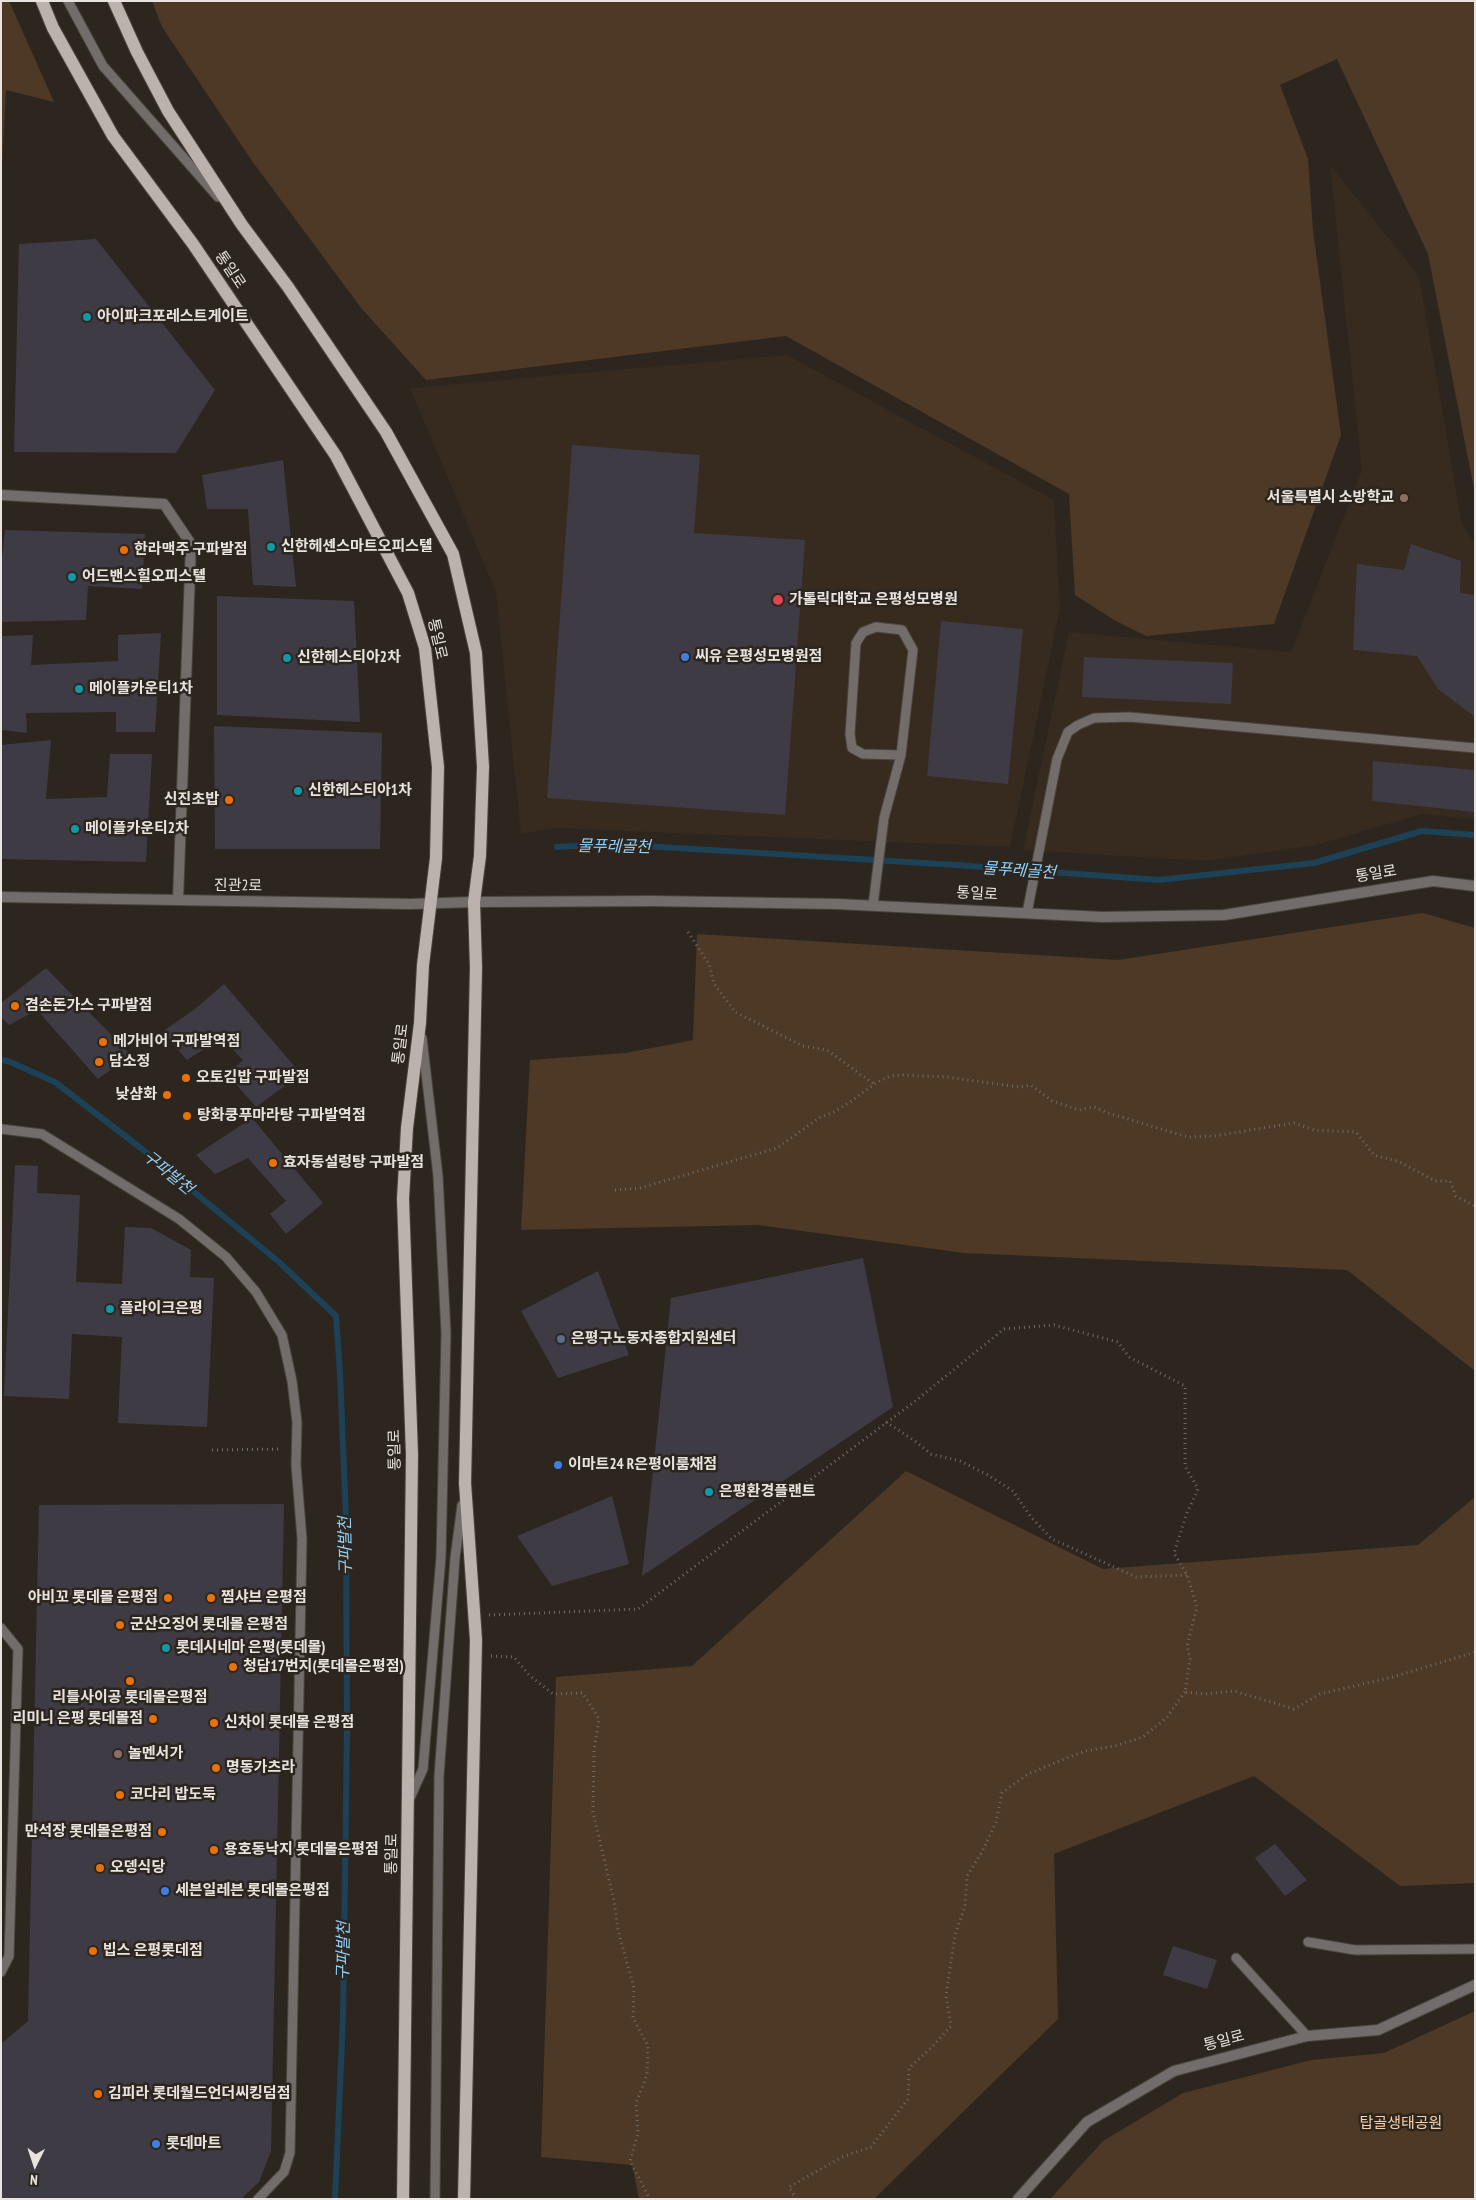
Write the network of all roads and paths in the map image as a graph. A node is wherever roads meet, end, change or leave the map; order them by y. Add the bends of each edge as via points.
1 (42, 1) edge
2 (68, 1) edge
3 (114, 1) edge
4 (242, 226) junction
5 (1, 495) edge
6 (1475, 748) edge
7 (901, 755) junction
8 (1475, 886) edge
9 (1, 897) edge
10 (178, 900) junction
11 (474, 902) junction
12 (432, 904) junction
13 (873, 905) junction
14 (1027, 914) junction
15 (688, 932) dead end
16 (420, 1023) junction
17 (874, 1084) junction
18 (1, 1129) edge
19 (615, 1190) dead end
20 (1475, 1206) edge
21 (886, 1422) junction
22 (282, 1449) dead end
23 (212, 1450) dead end
24 (465, 1483) junction
25 (1187, 1575) junction
26 (487, 1615) dead end
27 (1, 1628) edge
28 (1475, 1652) edge
29 (487, 1656) dead end
30 (1185, 1692) junction
31 (409, 1800) junction
32 (1308, 1942) dead end
33 (1475, 1949) edge
34 (1236, 1958) dead end
35 (1, 1972) edge
36 (1475, 1985) edge
37 (1307, 2036) junction
38 (258, 2199) edge
39 (402, 2199) edge
40 (435, 2199) edge
41 (464, 2199) edge
42 (650, 2199) edge
43 (796, 2199) edge
44 (1018, 2199) edge

1 - 12 main road, 통일로 via 52,28 113,136 193,244 336,456 408,593 426,648 438,767
2 - 4 lane via 103,66
3 - 4 main road via 136,52 168,111
4 - 11 main road via 288,287 386,432 453,554 476,653 483,767 480,856
5 - 10 street via 164,504 191,544
6 - 14 lane via 1130,717 1094,718 1068,732 1057,759
7 - 7 lane via 913,650 902,630 876,627 863,632 856,643 850,734 852,748 863,754
7 - 13 lane via 884,818
8 - 14 street, 통일로 via 1433,881 1224,915 1102,917
9 - 10 street, 진관2로
10 - 12 street, 진관2로
11 - 12 street, 진관2로
11 - 13 street, 통일로
11 - 24 main road via 476,968
12 - 16 main road, 통일로 via 423,965
13 - 14 street, 통일로
15 - 17 path via 709,964 714,984 735,1012 803,1046 827,1050
16 - 31 main road, 통일로 via 407,1128 403,1199 412,1455
16 - 31 lane via 438,1176 446,1333 441,1557 422,1769
17 - 19 path via 777,1148 640,1188
17 - 20 path via 890,1076 903,1075 1020,1087 1031,1085 1052,1101 1079,1110 1094,1107 1188,1137 1294,1123 1314,1130 1356,1132 1374,1154 1400,1162 1435,1181 1450,1181 1456,1196
18 - 38 lane via 42,1134 179,1219 226,1257 256,1292 282,1335 297,1422 296,1465 302,1539 290,2153 284,2172
21 - 25 path via 931,1454 960,1461 1013,1491 1052,1539 1136,1577
21 - 25 path via 1004,1329 1054,1325 1118,1342 1129,1356 1185,1386 1185,1466 1198,1489 1174,1553
21 - 26 path via 638,1609
22 - 23 path
24 - 40 lane via 455,1558 439,1776
24 - 41 main road via 476,1640
25 - 30 path via 1197,1607 1187,1646 1190,1659
27 - 35 lane via 18,1649 9,1956
28 - 30 path via 1393,1677 1320,1694 1294,1709 1234,1691
29 - 42 path via 514,1657 553,1694 583,1693 599,1719 594,1750 594,1812 618,1930 634,1988 633,2018 648,2046 647,2075 636,2103 638,2133 630,2161
30 - 43 path via 1168,1717 1143,1736 1057,1762 1028,1774 1002,1793 996,1822 967,1876 965,1906 955,1935 946,1996 951,2026 908,2068 908,2099 871,2147 842,2157 789,2187
31 - 39 main road, 통일로
32 - 33 lane via 1355,1950
34 - 37 lane
36 - 37 street, 통일로 via 1378,2030
37 - 44 street, 통일로 via 1174,2071 1087,2122

